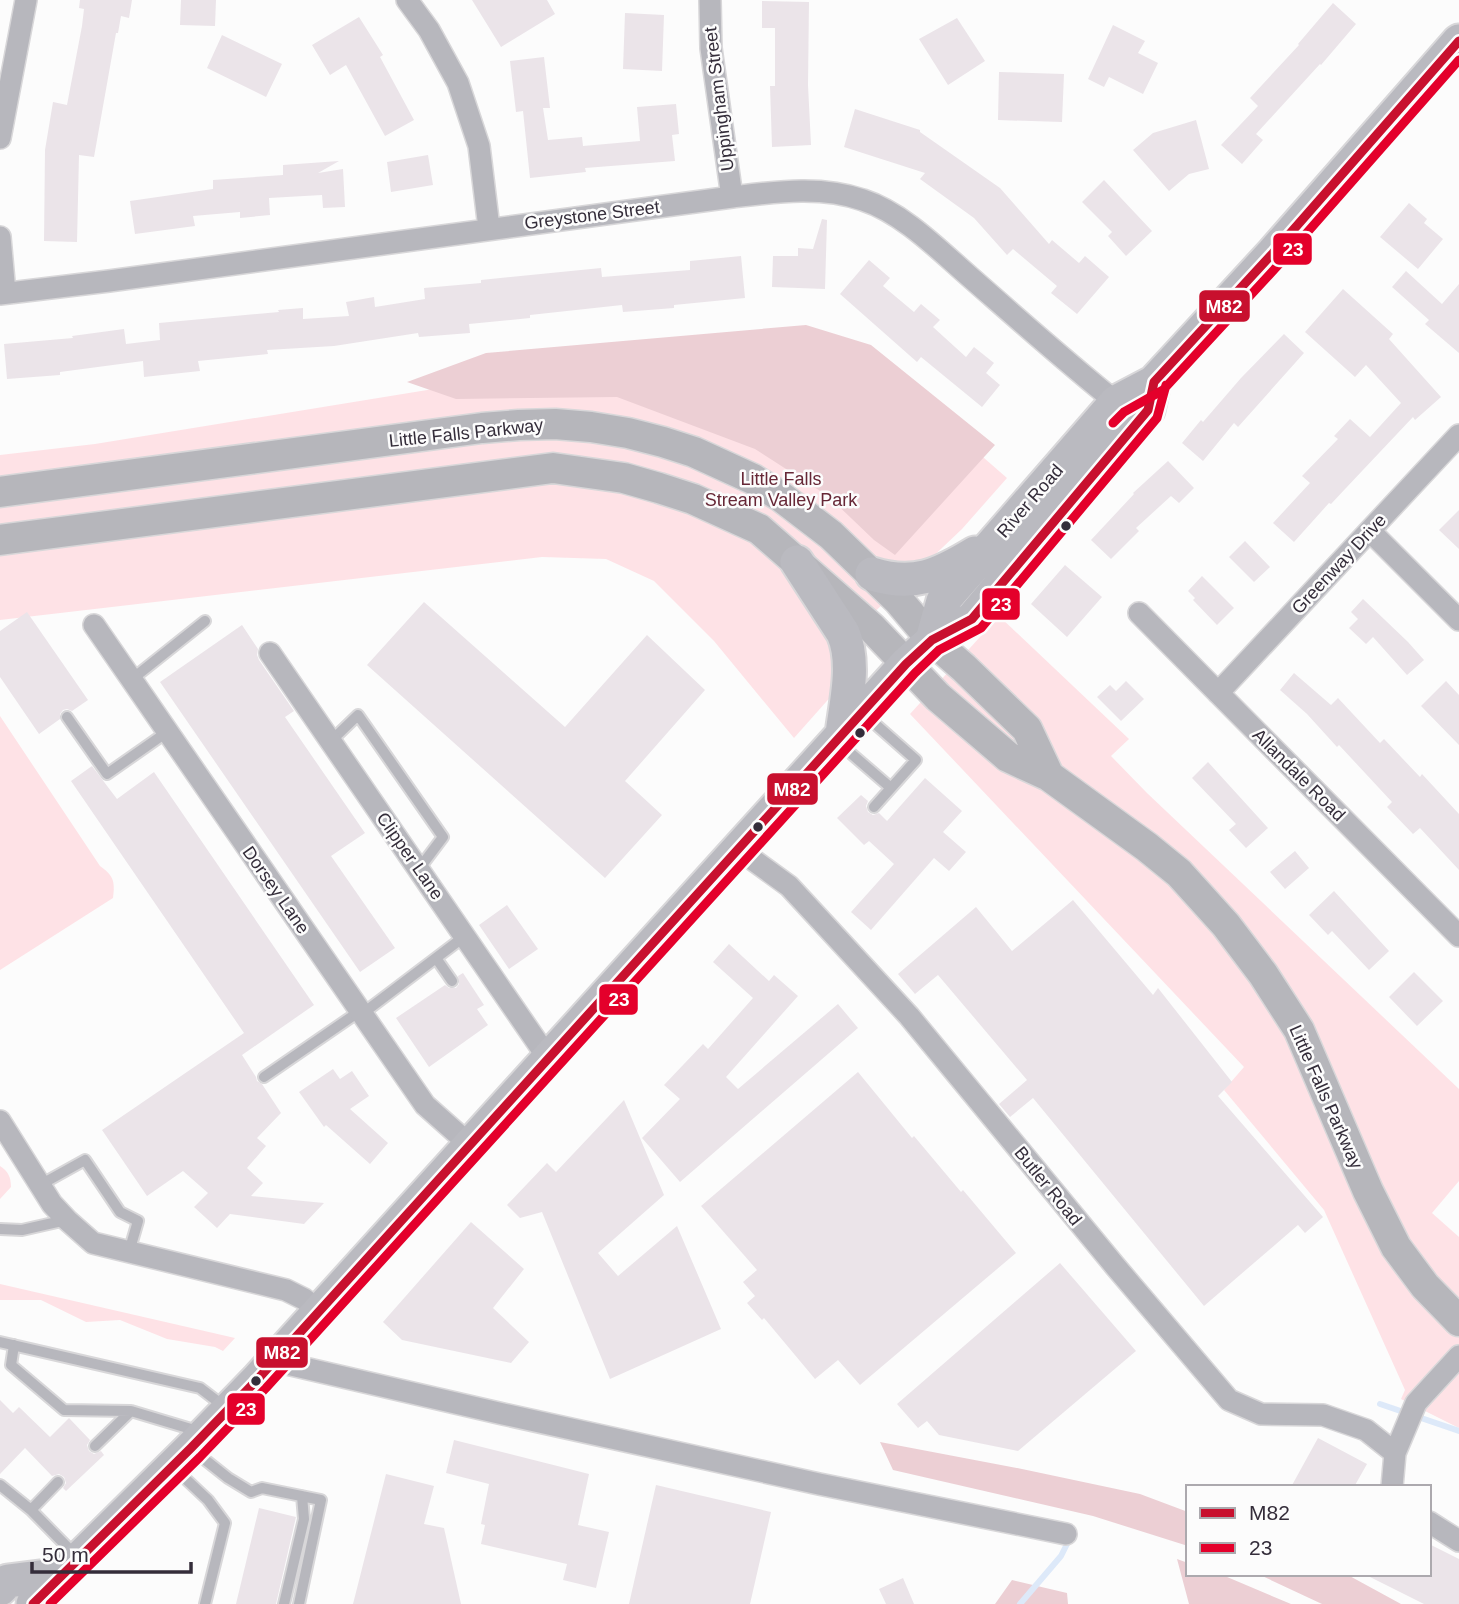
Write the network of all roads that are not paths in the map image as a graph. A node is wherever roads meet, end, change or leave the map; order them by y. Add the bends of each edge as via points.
1 (26, 0) edge
2 (407, 0) edge
3 (710, 0) edge
4 (1459, 41) edge
5 (0, 138) edge
6 (732, 197) junction
7 (489, 229) junction
8 (0, 237) edge
9 (3, 293) edge
10 (1154, 382) junction
11 (1115, 402) junction
12 (1459, 435) edge
13 (0, 492) edge
14 (1063, 513) junction
15 (1370, 531) junction
16 (0, 540) edge
17 (995, 542) junction
18 (797, 562) junction
19 (872, 574) junction
20 (1139, 613) dead end
21 (1459, 620) edge
22 (205, 621) dead end
23 (94, 625) dead end
24 (932, 640) junction
25 (270, 653) dead end
26 (906, 664) junction
27 (131, 680) junction
28 (1218, 693) junction
29 (67, 717) dead end
30 (847, 729) junction
31 (167, 732) junction
32 (331, 741) junction
33 (1049, 776) junction
34 (891, 788) junction
35 (874, 807) dead end
36 (738, 849) junction
37 (419, 869) junction
38 (465, 936) junction
39 (1459, 936) edge
40 (436, 958) junction
41 (452, 981) dead end
42 (361, 1012) junction
43 (548, 1058) junction
44 (264, 1077) dead end
45 (0, 1121) edge
46 (470, 1145) junction
47 (40, 1185) junction
48 (66, 1220) junction
49 (0, 1229) edge
50 (129, 1252) junction
51 (320, 1311) junction
52 (1459, 1321) edge
53 (0, 1342) edge
54 (14, 1345) junction
55 (1459, 1356) edge
56 (274, 1361) junction
57 (231, 1407) junction
58 (131, 1411) junction
59 (95, 1446) dead end
60 (189, 1449) junction
61 (1395, 1453) junction
62 (58, 1482) dead end
63 (0, 1485) edge
64 (1392, 1485) edge
65 (302, 1496) junction
66 (30, 1510) junction
67 (1431, 1523) edge
68 (1066, 1534) dead end
69 (1459, 1541) edge
70 (71, 1566) junction
71 (0, 1589) edge
72 (207, 1602) edge
73 (33, 1604) edge
74 (284, 1604) edge
75 (299, 1604) edge

1 - 5 street
2 - 7 street via 458,83 479,145
3 - 6 street, Uppingham Street via 711,48
4 - 10 main road, River Road
6 - 7 street, Greystone Street
6 - 11 street, Greystone Street via 817,191 881,206 919,232
7 - 9 street, Greystone Street
8 - 9 street
10 - 11 main road, River Road
10 - 14 main road, River Road via 1148,410
11 - 14 main road via 1121,427 1073,483
11 - 17 main road, River Road
12 - 15 street, Greenway Drive
13 - 19 main road, Little Falls Parkway via 482,428 592,427 663,442 752,479 806,514
14 - 24 main road, River Road via 972,620
15 - 21 street
15 - 28 street, Greenway Drive
16 - 18 main road, Little Falls Parkway via 553,468 624,478 693,499 759,529
17 - 19 main road via 924,578
17 - 24 main road, River Road via 943,601
18 - 26 main road, Little Falls Parkway
18 - 30 main road via 847,642
19 - 24 main road, Little Falls Parkway
20 - 28 street, Allandale Road
22 - 27 lane
23 - 27 street, Dorsey Lane
24 - 26 main road, River Road
24 - 33 main road, Little Falls Parkway via 1027,729
25 - 32 street, Clipper Lane
26 - 30 main road, River Road
26 - 33 main road, Little Falls Parkway via 1007,757
27 - 31 street, Dorsey Lane
28 - 39 street, Allandale Road
29 - 31 lane via 107,774
30 - 34 lane
30 - 34 lane via 916,760
30 - 36 main road, River Road
31 - 42 street, Dorsey Lane
32 - 37 street, Clipper Lane
32 - 37 lane via 358,716 443,837
33 - 52 main road, Little Falls Parkway via 1179,873 1263,974 1298,1030 1396,1247
34 - 35 lane
36 - 43 main road, River Road
36 - 61 street, Butler Road via 789,886 905,1012 1229,1400 1261,1414 1323,1415 1366,1430
37 - 38 street, Clipper Lane
38 - 40 lane
38 - 43 street, Clipper Lane
40 - 41 lane
40 - 42 lane
42 - 44 lane
42 - 46 street, Dorsey Lane via 425,1105
43 - 46 main road, River Road
45 - 47 street
46 - 51 main road, River Road
47 - 48 street
47 - 50 lane via 85,1160 120,1212 138,1221
48 - 49 lane via 22,1230
48 - 50 street via 93,1243
50 - 51 street via 286,1290
51 - 56 main road, River Road
53 - 54 lane
54 - 57 lane via 200,1388
54 - 58 lane via 11,1365 64,1410
55 - 61 street via 1416,1403
56 - 57 main road, River Road
56 - 68 street via 819,1484
57 - 60 main road, River Road
58 - 59 lane
58 - 60 lane
60 - 65 lane via 251,1492 262,1488
60 - 70 main road, River Road
60 - 72 lane via 208,1500 225,1523
61 - 64 street
62 - 66 lane
63 - 66 lane
65 - 74 lane via 304,1519
65 - 75 lane via 321,1500
66 - 70 lane
67 - 69 street
70 - 71 main road via 8,1581
70 - 73 main road, River Road

